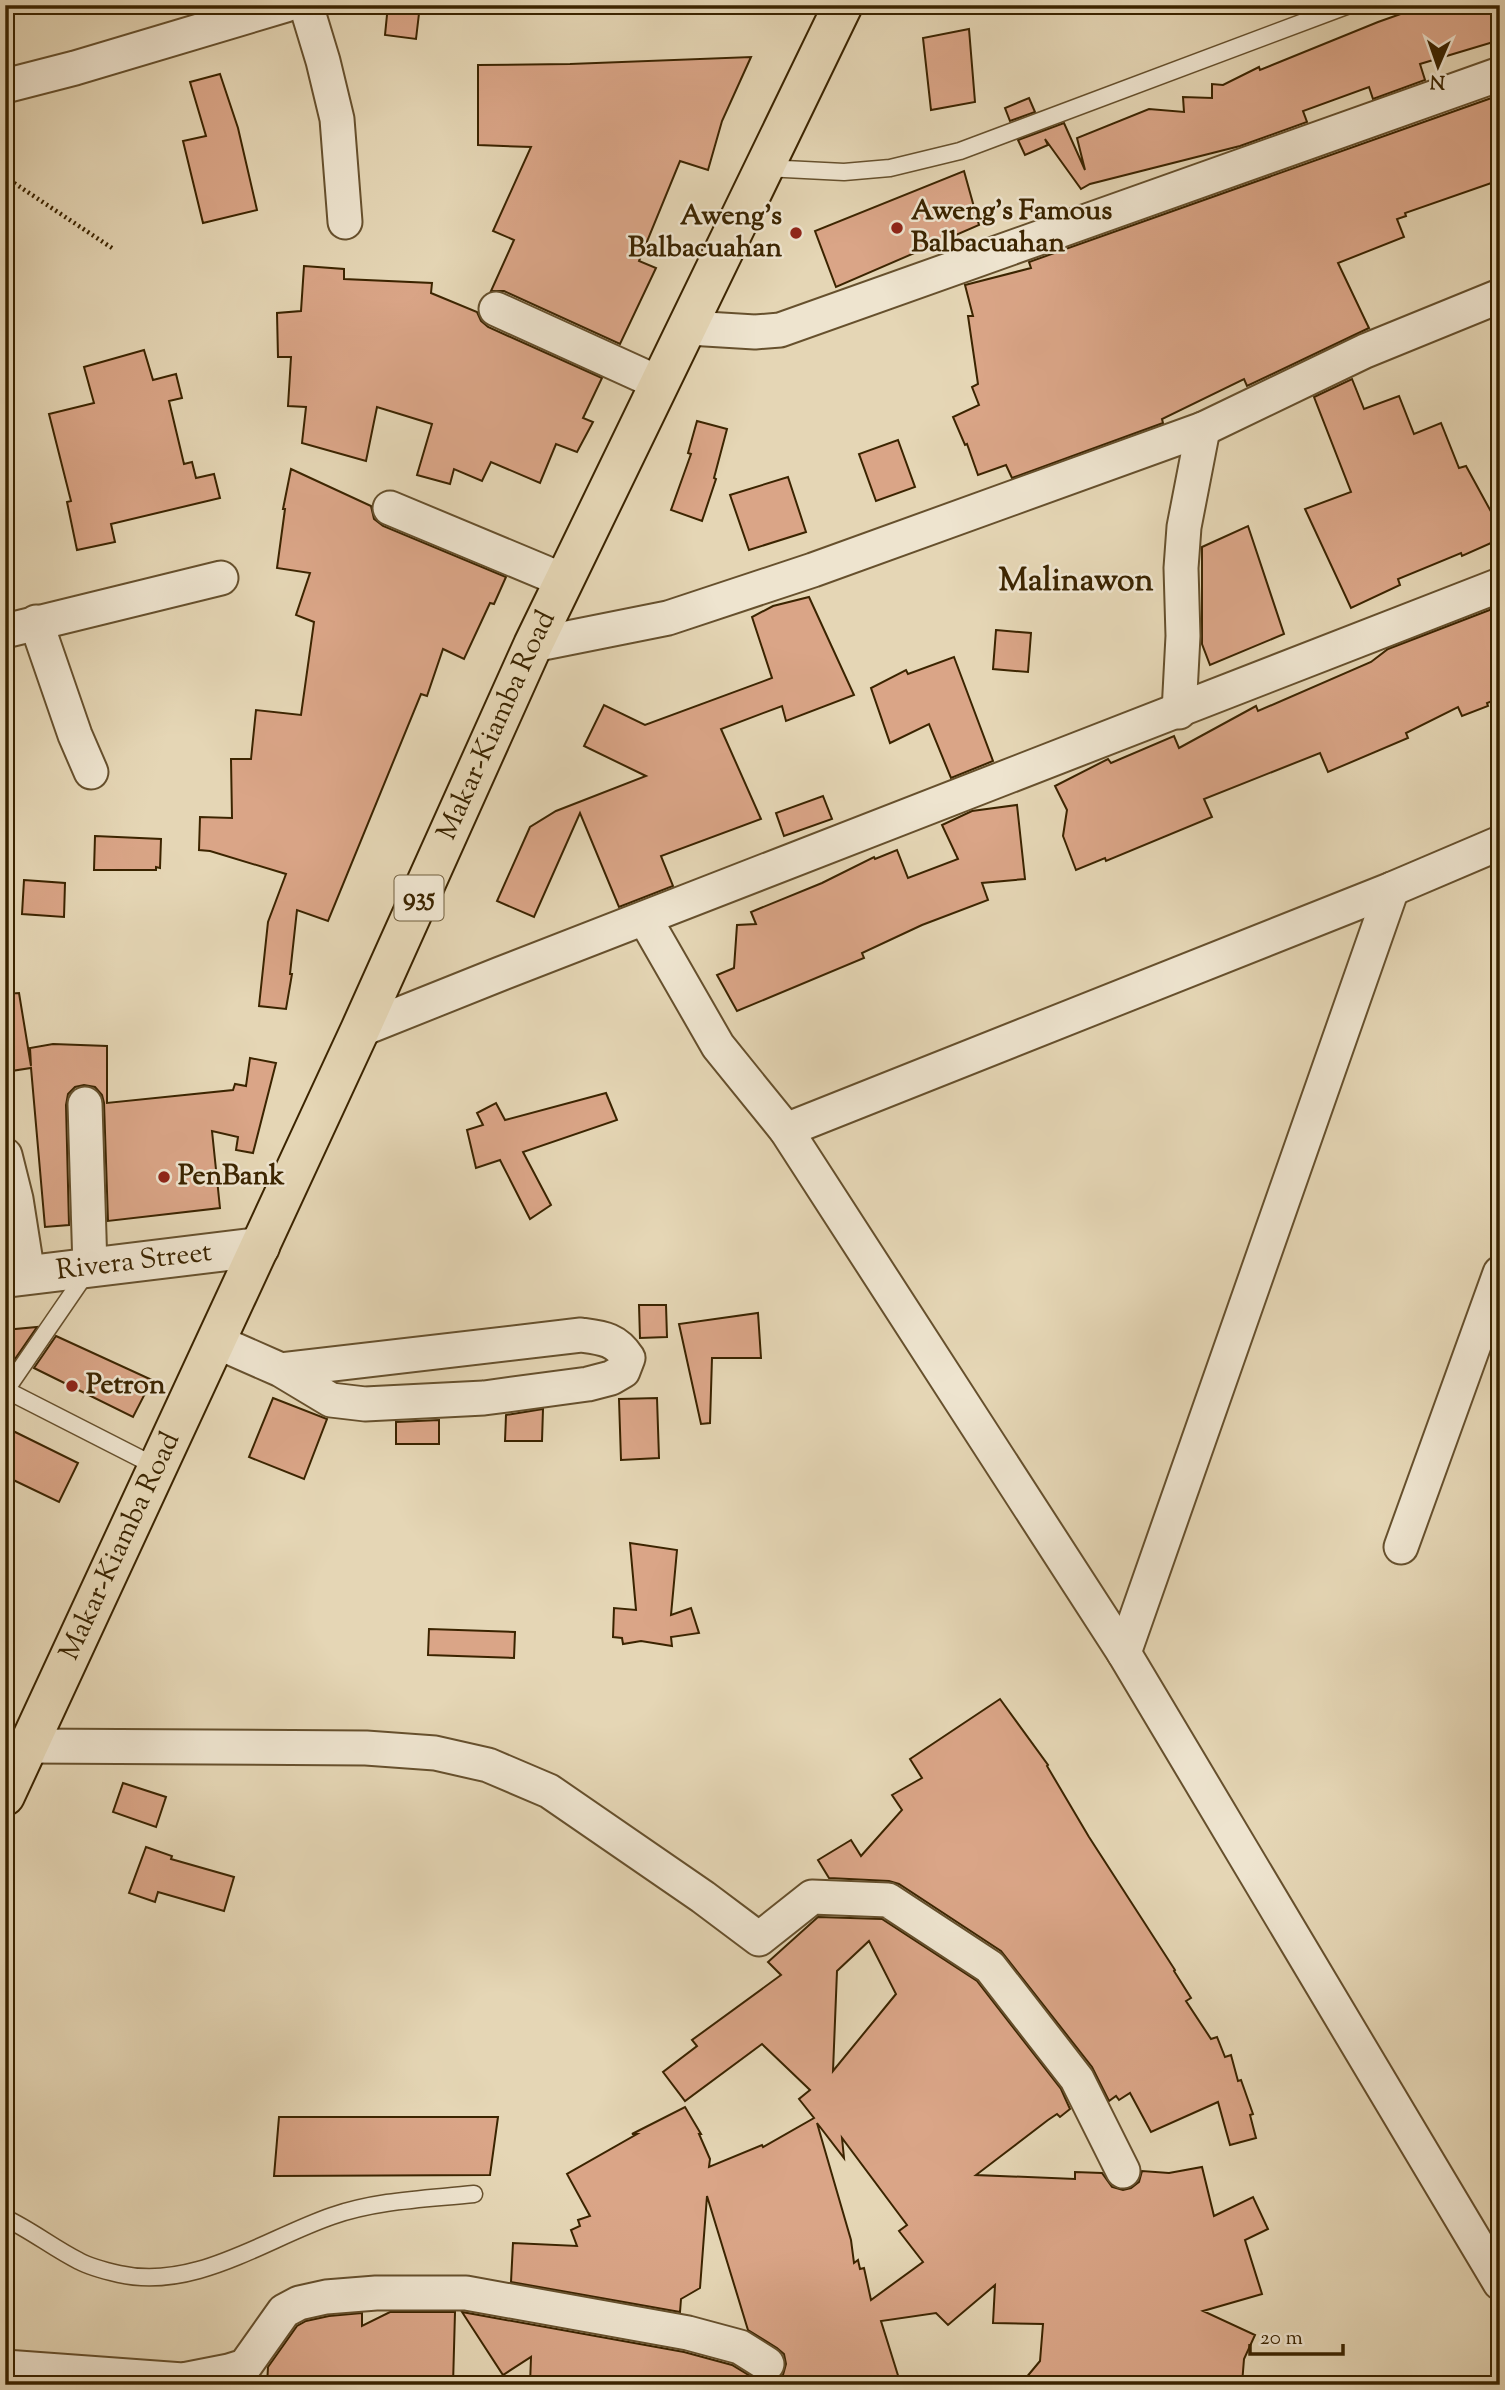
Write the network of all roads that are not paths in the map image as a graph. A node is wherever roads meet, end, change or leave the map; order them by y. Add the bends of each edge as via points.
1 (286, 5) edge
2 (306, 5) edge
3 (843, 5) edge
4 (1349, 5) edge
5 (1500, 74) edge
6 (5, 86) edge
7 (765, 168) junction
8 (345, 222) dead end
9 (1500, 296) edge
10 (496, 309) dead end
11 (689, 328) junction
12 (661, 384) junction
13 (1203, 429) junction
14 (390, 508) dead end
15 (220, 578) dead end
16 (565, 581) junction
17 (1500, 585) edge
18 (21, 626) edge
19 (533, 645) junction
20 (1179, 712) junction
21 (91, 772) dead end
22 (1500, 843) edge
23 (1392, 889) junction
24 (645, 919) junction
25 (360, 1030) junction
26 (85, 1104) dead end
27 (786, 1130) junction
28 (5, 1156) edge
29 (260, 1247) junction
30 (90, 1268) junction
31 (1500, 1273) edge
32 (17, 1277) edge
33 (215, 1341) junction
34 (281, 1370) junction
35 (157, 1467) junction
36 (1401, 1547) dead end
37 (1124, 1653) junction
38 (28, 1746) junction
39 (5, 1796) edge
40 (1123, 2171) dead end
41 (474, 2194) dead end
42 (5, 2218) edge
43 (1500, 2283) edge
44 (767, 2364) dead end
45 (5, 2367) edge
46 (248, 2375) edge

1 - 6 street
2 - 8 street via 337,119
3 - 7 main road, Makar-Kiamba Road / 935
4 - 7 lane via 960,151 890,169
5 - 11 street via 780,330
7 - 11 main road, Makar-Kiamba Road / 935
9 - 13 street via 1365,351
10 - 12 street
11 - 12 main road, Makar-Kiamba Road / 935
12 - 16 main road, Makar-Kiamba Road / 935
13 - 19 street via 668,618
13 - 20 street via 1182,555
14 - 16 street
15 - 18 street
16 - 19 main road, Makar-Kiamba Road / 935
17 - 20 street
18 - 21 street
19 - 25 main road, Makar-Kiamba Road / 935
20 - 24 street
22 - 23 street
23 - 27 street
23 - 37 street
24 - 25 street
24 - 27 street via 719,1046
25 - 29 main road, Makar-Kiamba Road / 935
26 - 30 street
27 - 37 street
28 - 32 street via 16,1199
29 - 30 street, Rivera Street
29 - 33 main road, Makar-Kiamba Road / 935
30 - 32 street, Rivera Street
30 - 35 lane via 6,1391
31 - 36 street
33 - 34 street
33 - 35 main road, Makar-Kiamba Road / 935
34 - 34 street via 331,1400 365,1404 484,1398 589,1384 623,1371 628,1358 610,1339 581,1335
35 - 38 main road, Makar-Kiamba Road / 935
37 - 43 street
38 - 39 main road, Makar-Kiamba Road / 935
38 - 40 street via 366,1748 435,1753 488,1765 549,1791 759,1939 812,1897 888,1900 990,1967 1077,2080
41 - 42 lane via 384,2203 333,2216 213,2265 149,2277 80,2262
44 - 46 street via 740,2347 688,2333 467,2293 376,2293 326,2297 284,2311
45 - 46 street via 184,2380 229,2371

